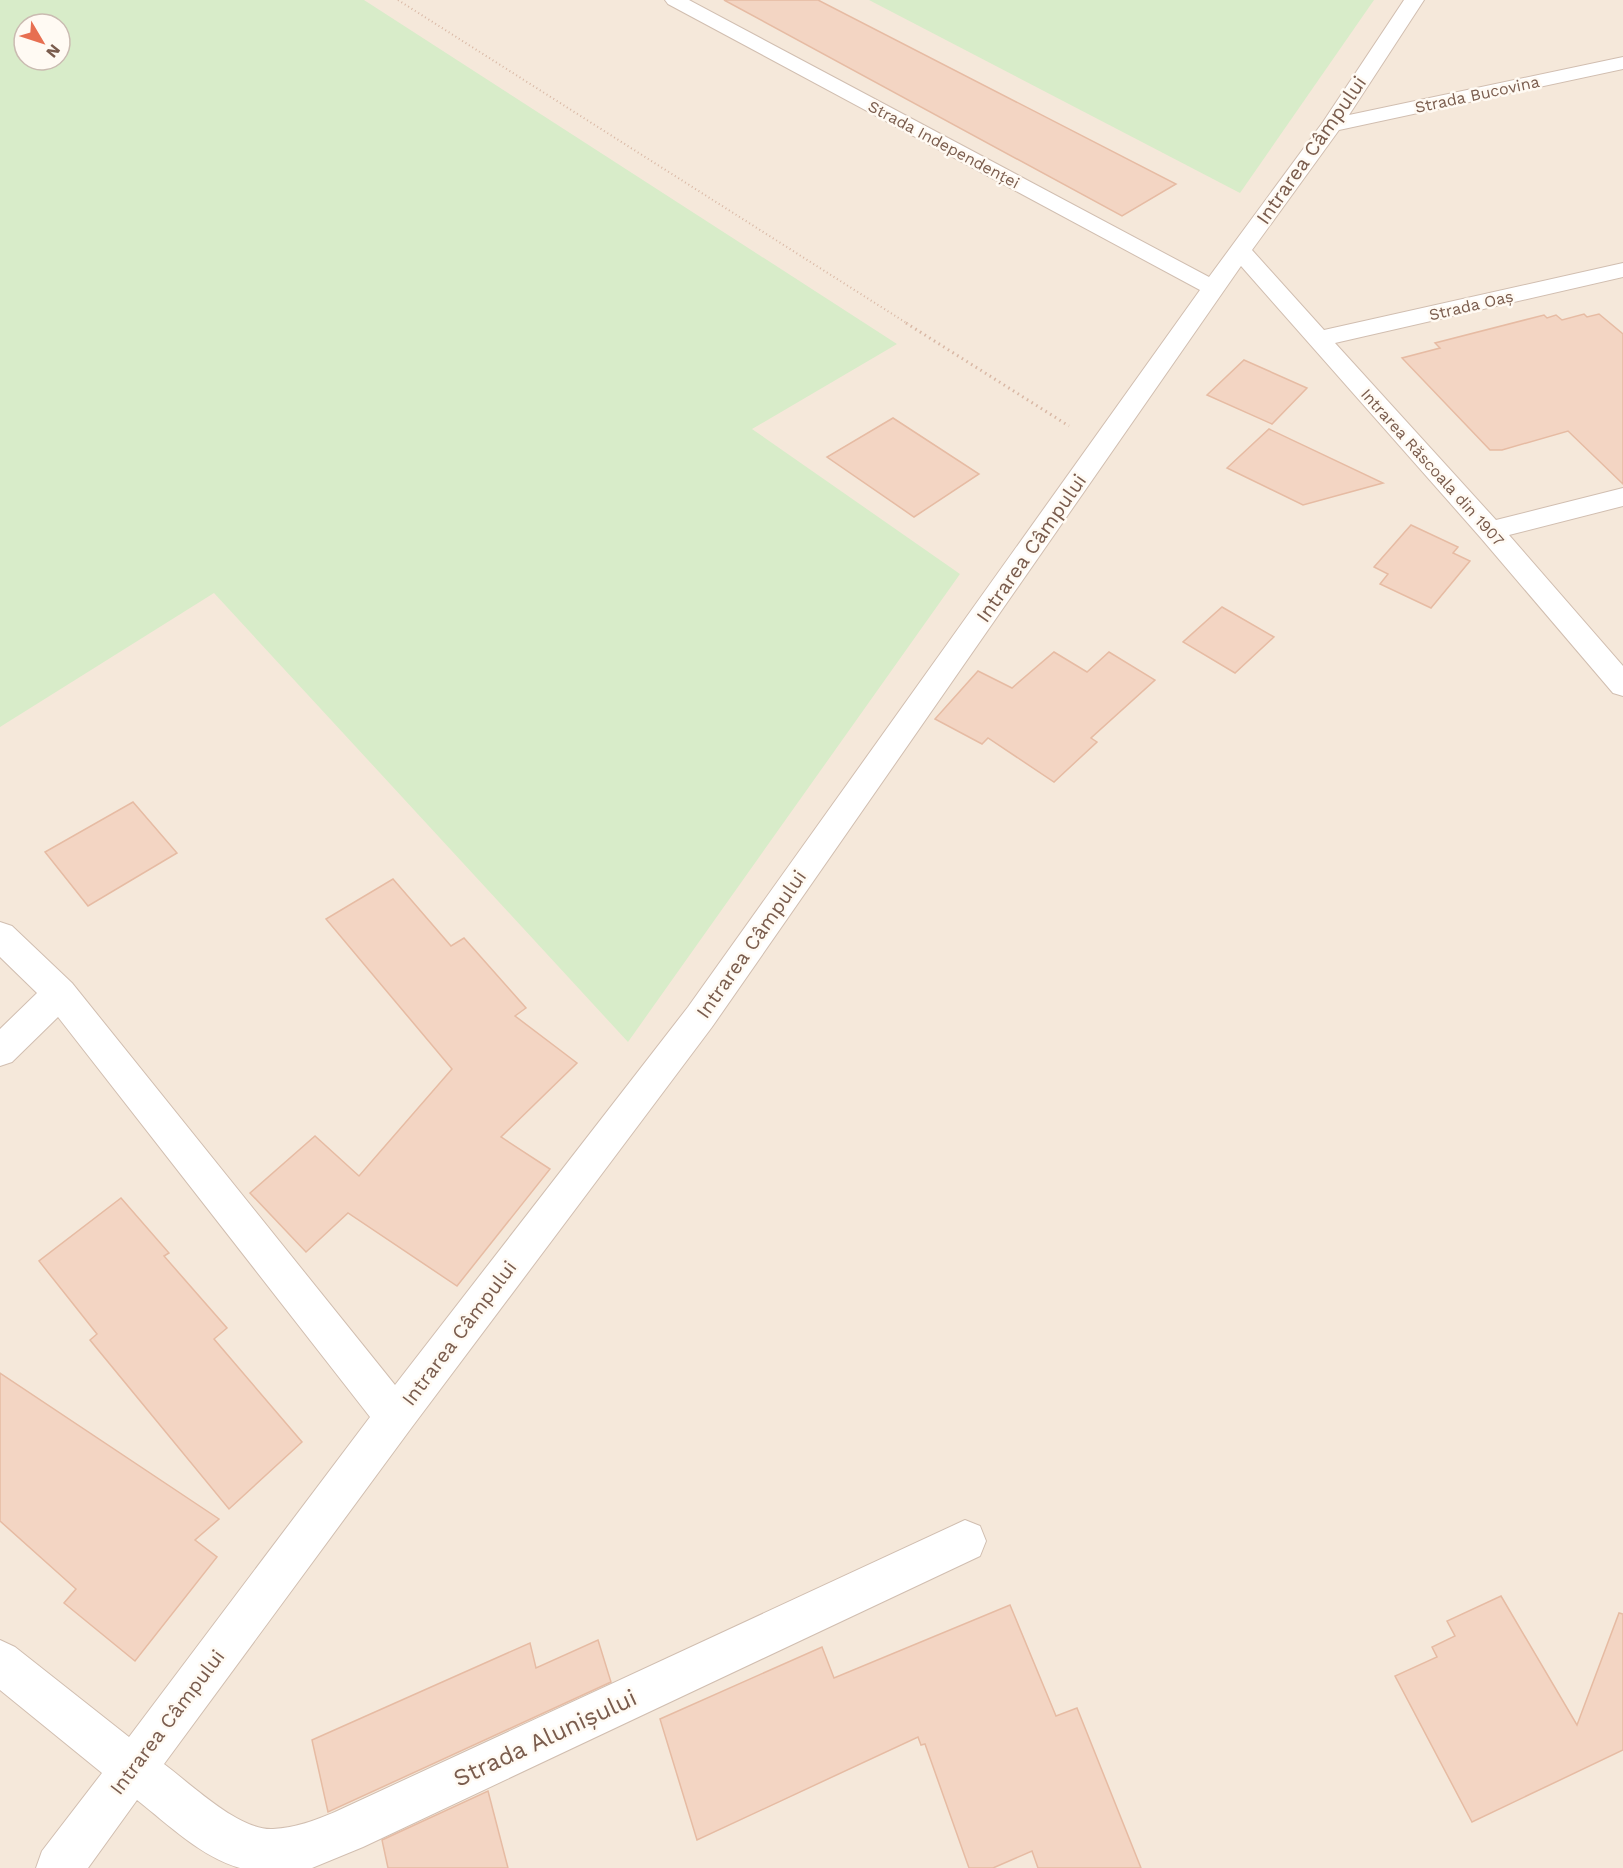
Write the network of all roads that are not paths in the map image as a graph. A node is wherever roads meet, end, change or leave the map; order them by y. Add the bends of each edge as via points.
1 (675, 0) edge
2 (1413, 0) edge
3 (1623, 63) edge
4 (1332, 124) junction
5 (1240, 251) junction
6 (1623, 270) edge
7 (1213, 288) junction
8 (1319, 339) junction
9 (1623, 496) edge
10 (1490, 531) junction
11 (1623, 685) edge
12 (0, 936) edge
13 (60, 993) junction
14 (0, 1052) edge
15 (395, 1418) junction
16 (965, 1540) dead end
17 (0, 1662) edge
18 (132, 1768) junction
19 (59, 1868) edge

1 - 7 street, Strada Independenței
2 - 4 street, Intrarea Câmpului
3 - 4 street, Strada Bucovina
4 - 5 street, Intrarea Câmpului
5 - 7 street, Intrarea Câmpului
5 - 8 street, Intrarea Răscoala din 1907
6 - 8 street, Strada Oaș
7 - 15 street, Intrarea Câmpului via 699,1017
8 - 10 street, Intrarea Răscoala din 1907
9 - 10 street
10 - 11 street, Intrarea Răscoala din 1907
12 - 13 street
13 - 14 street
13 - 15 street
15 - 18 street, Intrarea Câmpului
16 - 18 street, Strada Alunișului via 304,1848 271,1853 230,1842
17 - 18 street, Strada Alunișului
18 - 19 street, Intrarea Câmpului

